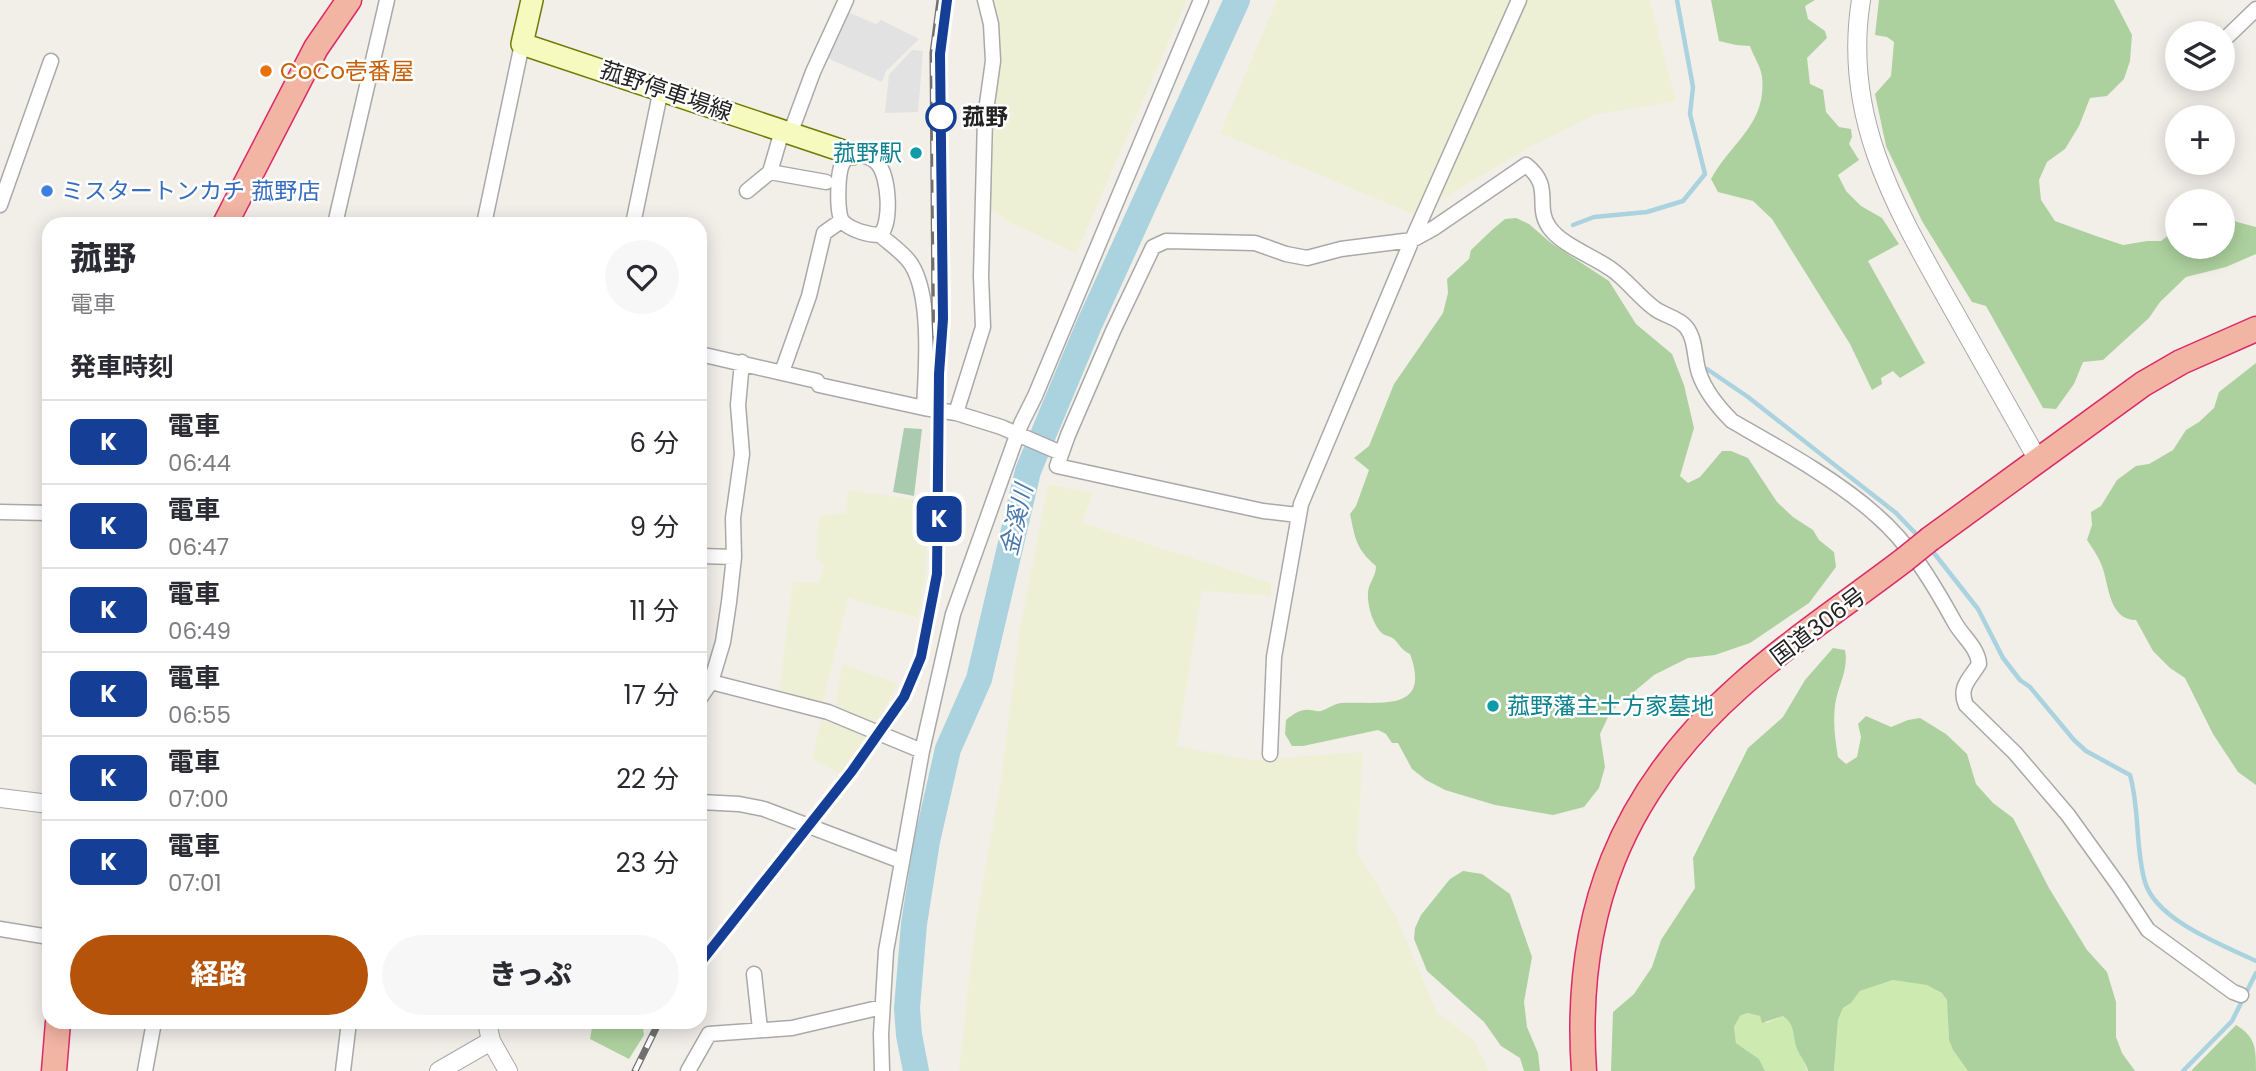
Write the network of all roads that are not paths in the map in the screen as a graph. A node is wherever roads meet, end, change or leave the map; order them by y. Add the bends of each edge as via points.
1 (349, 0) edge
2 (387, 0) edge
3 (532, 0) edge
4 (846, 0) edge
5 (985, 0) edge
6 (1201, 0) edge
7 (1519, 0) edge
8 (1861, 0) edge
9 (2256, 9) edge
10 (2235, 29) edge
11 (522, 44) junction
12 (51, 61) dead end
13 (662, 89) junction
14 (786, 132) junction
15 (852, 154) junction
16 (769, 172) junction
17 (826, 183) dead end
18 (747, 191) dead end
19 (0, 205) edge
20 (229, 217) edge
21 (337, 217) edge
22 (485, 217) edge
23 (635, 217) edge
24 (841, 221) junction
25 (880, 235) junction
26 (1412, 240) junction
27 (2256, 328) edge
28 (707, 355) edge
29 (742, 362) junction
30 (782, 372) junction
31 (924, 408) junction
32 (956, 413) junction
33 (1020, 434) junction
34 (1058, 451) junction
35 (2038, 460) junction
36 (0, 512) edge
37 (42, 513) edge
38 (1298, 516) junction
39 (707, 556) edge
40 (734, 557) junction
41 (711, 682) junction
42 (707, 688) edge
43 (922, 751) junction
44 (1270, 754) dead end
45 (0, 798) edge
46 (707, 802) edge
47 (42, 803) edge
48 (901, 861) junction
49 (0, 929) edge
50 (42, 936) edge
51 (754, 974) dead end
52 (2241, 995) dead end
53 (884, 1011) junction
54 (57, 1029) edge
55 (153, 1029) edge
56 (348, 1029) edge
57 (488, 1029) edge
58 (760, 1029) junction
59 (491, 1041) junction
60 (54, 1071) edge
61 (145, 1071) edge
62 (343, 1071) edge
63 (439, 1071) edge
64 (508, 1071) edge
65 (688, 1071) edge
66 (882, 1071) edge
67 (1584, 1071) edge

1 - 20 highway via 316,48
2 - 21 street
3 - 11 main road
4 - 14 street
5 - 32 street via 993,61 985,118 983,327
6 - 33 street
7 - 26 street
8 - 35 street via 1859,80 1864,119 1877,160 1910,233
9 - 10 street
11 - 13 main road, 菰野停車場線
11 - 22 street
12 - 19 street
13 - 14 main road, 菰野停車場線
13 - 23 street
14 - 15 main road, 菰野停車場線
14 - 16 street
15 - 24 street via 841,167
15 - 25 street via 872,158 884,173 888,221
16 - 17 street
16 - 18 street
24 - 25 street
24 - 30 street via 824,233 809,296
25 - 31 street via 906,258 919,282 927,352
26 - 34 street via 1307,258 1255,243 1193,240 1156,244
26 - 38 street
26 - 52 street via 1525,165 1535,173 1542,186 1546,221 1554,233 1613,270 1656,309 1687,328 1700,376 1723,412 1877,515 1901,542 1978,655 1979,664 1963,690 1966,705 2068,815 2148,930
27 - 35 highway, 国道306号 via 2143,384
28 - 29 street
29 - 30 street
29 - 40 street
30 - 31 street via 819,385
31 - 32 street
32 - 33 street
33 - 34 street
33 - 43 street via 953,614
34 - 38 street via 1057,466
35 - 67 highway, 国道306号, bridge via 1741,685 1675,751 1616,851 1597,904 1582,993
36 - 37 street
38 - 44 street via 1274,657
39 - 40 street
40 - 41 street via 723,642
41 - 42 street
41 - 43 street via 828,712
43 - 48 street
45 - 47 street
46 - 48 street via 764,809
48 - 53 street via 886,951
49 - 50 street
51 - 58 street
53 - 58 street via 792,1028
53 - 66 street
54 - 60 highway
55 - 61 street
56 - 62 street
57 - 59 street
58 - 65 street via 709,1034
59 - 63 street
59 - 64 street

